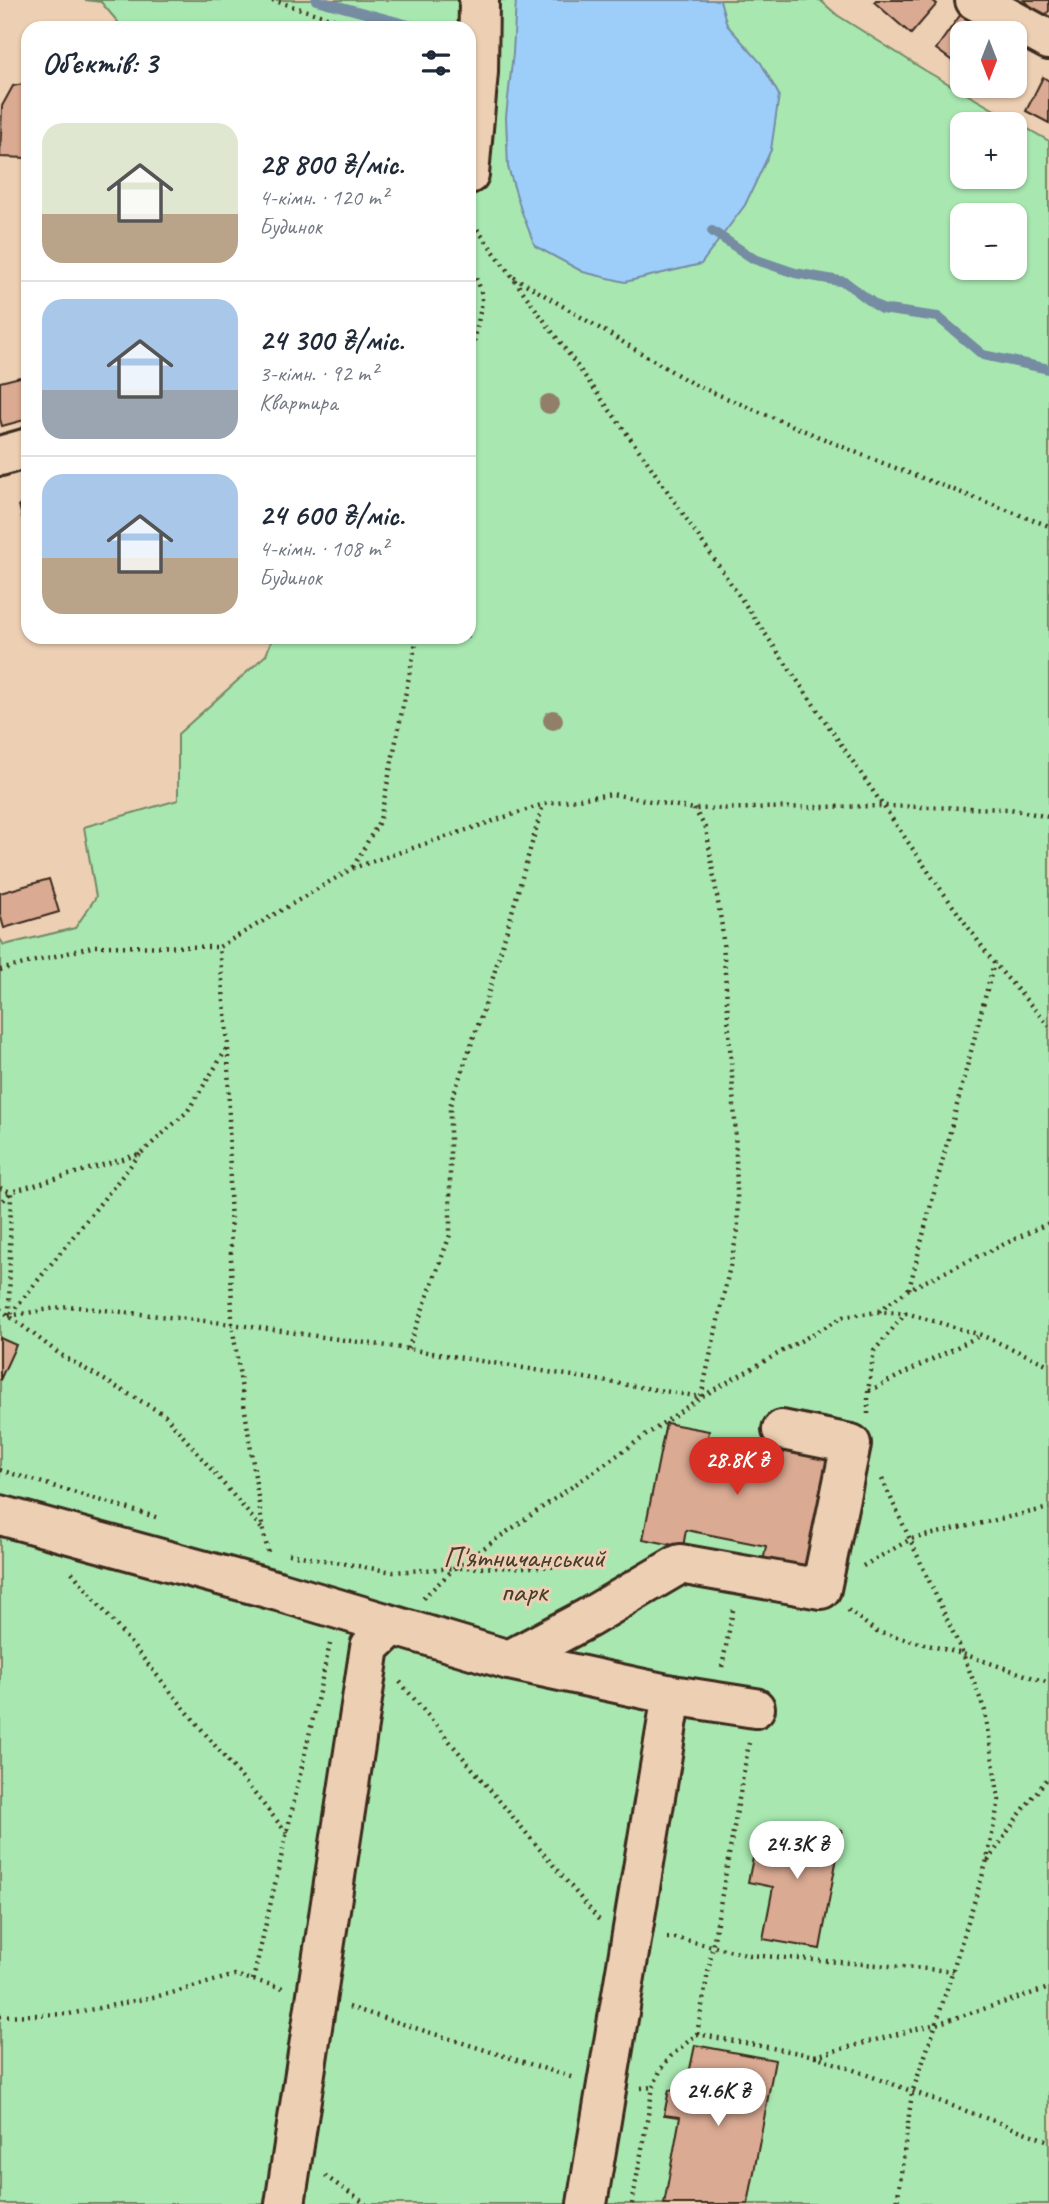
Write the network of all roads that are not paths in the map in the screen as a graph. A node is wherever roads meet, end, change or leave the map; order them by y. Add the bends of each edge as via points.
1 (479, 0) edge
2 (975, 0) edge
3 (1049, 40) edge
4 (476, 95) edge
5 (21, 450) edge
6 (0, 456) edge
7 (782, 1430) dead end
8 (0, 1515) edge
9 (381, 1636) junction
10 (509, 1660) junction
11 (671, 1695) junction
12 (755, 1708) road end
13 (285, 2204) edge
14 (587, 2204) edge

1 - 4 street
2 - 3 street
5 - 6 street
7 - 10 street via 851,1444 821,1589 680,1564
8 - 9 street via 338,1609
9 - 10 street
9 - 13 street
10 - 11 street
11 - 12 street
11 - 14 street

